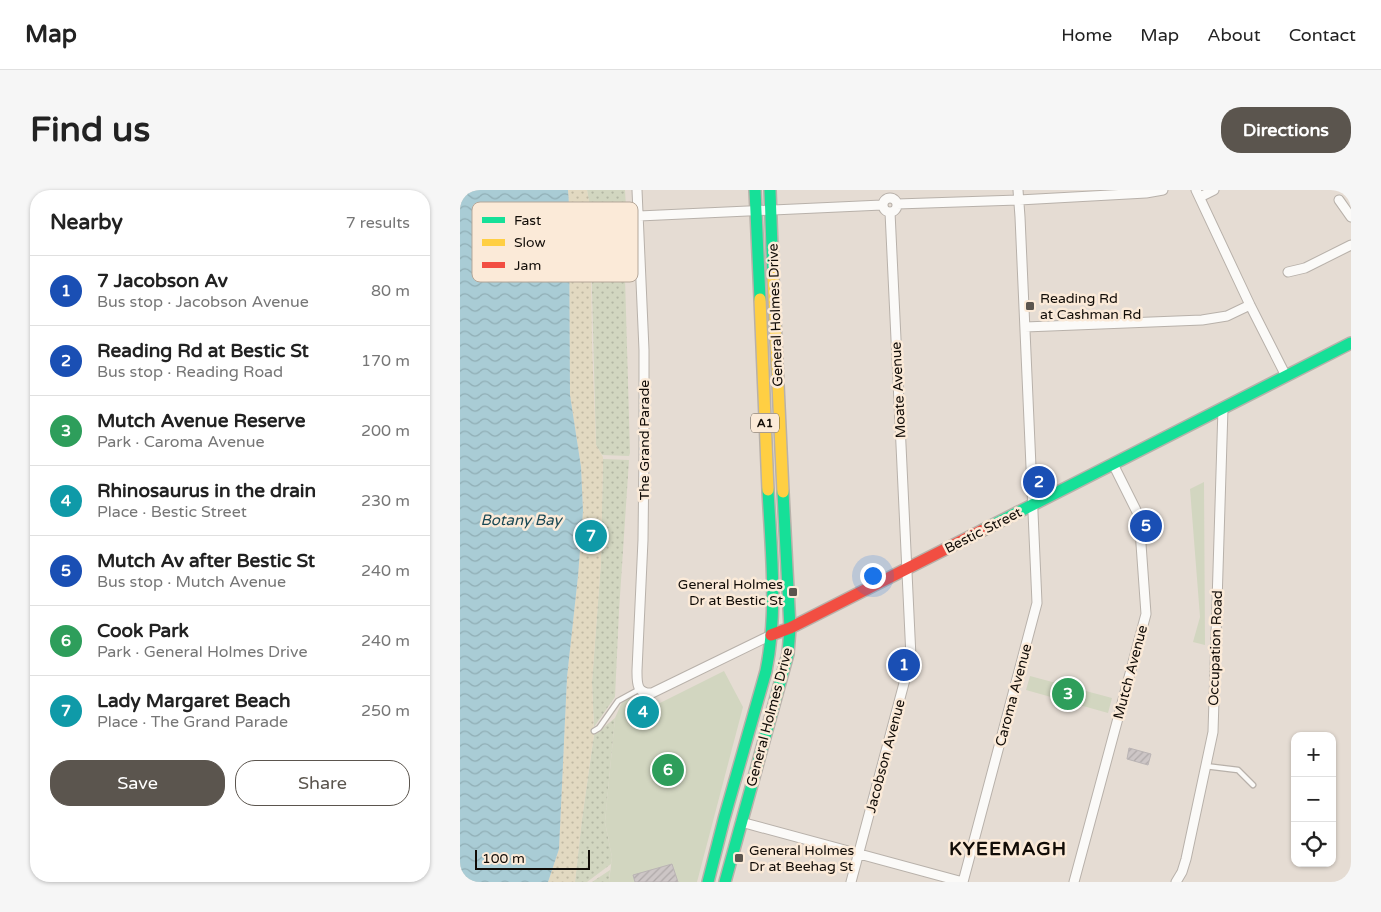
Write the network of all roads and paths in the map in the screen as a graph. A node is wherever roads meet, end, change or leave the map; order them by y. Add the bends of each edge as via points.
1 (755, 190) edge
2 (770, 190) edge
3 (1018, 190) edge
4 (1163, 190) edge
5 (1214, 190) edge
6 (1198, 193) edge
7 (888, 194) edge
8 (1019, 200) junction
9 (1340, 200) dead end
10 (638, 203) edge
11 (897, 204) junction
12 (882, 205) junction
13 (771, 209) junction
14 (756, 210) junction
15 (890, 212) junction
16 (639, 216) junction
17 (1351, 217) edge
18 (1351, 245) edge
19 (1288, 272) dead end
20 (1250, 305) junction
21 (1025, 327) junction
22 (1351, 343) edge
23 (1286, 376) junction
24 (1223, 408) junction
25 (1113, 464) junction
26 (1034, 504) junction
27 (907, 568) junction
28 (790, 628) junction
29 (771, 636) junction
30 (640, 689) junction
31 (594, 731) dead end
32 (1205, 766) junction
33 (1253, 785) dead end
34 (741, 822) junction
35 (858, 854) junction
36 (708, 882) edge
37 (725, 882) edge
38 (851, 882) edge
39 (963, 882) edge
40 (1074, 882) edge
41 (1176, 882) edge

1 - 14 main road, General Holmes Drive / A1
2 - 13 main road, General Holmes Drive / A1
3 - 8 street, Caroma Avenue
4 - 8 street
5 - 6 street
6 - 20 street
7 - 11 street
7 - 12 street
8 - 11 street
8 - 21 street, Caroma Avenue
9 - 17 street
10 - 16 street, The Grand Parade
11 - 15 street
12 - 13 street
12 - 15 street
13 - 14 street
13 - 28 main road, General Holmes Drive / A1
14 - 16 street
14 - 29 main road, General Holmes Drive / A1 via 773,602
15 - 27 street, Moate Avenue
16 - 30 street, The Grand Parade via 644,350 643,540 637,670
18 - 19 street via 1305,268
20 - 21 street via 1227,316 1202,320
20 - 23 street
21 - 26 street, Caroma Avenue
22 - 23 main road, Bestic Street
23 - 24 main road, Bestic Street
24 - 25 main road, Bestic Street
24 - 32 street, Occupation Road via 1212,732
25 - 26 main road, Bestic Street
25 - 40 street, Mutch Avenue via 1139,516 1146,614
26 - 27 main road, Bestic Street
26 - 39 street, Caroma Avenue via 1037,606
27 - 28 main road, Bestic Street
27 - 35 street, Jacobson Avenue via 910,664
28 - 29 main road, Bestic Street
28 - 34 main road, General Holmes Drive / A1 via 788,654
29 - 30 street, Bestic Street via 652,693
29 - 36 main road, General Holmes Drive / A1 via 766,671
30 - 31 lane via 618,701
32 - 33 lane via 1238,770
32 - 41 street, Occupation Road via 1186,859
34 - 35 street
34 - 37 main road, General Holmes Drive / A1
35 - 38 street, Jacobson Avenue
35 - 39 street

